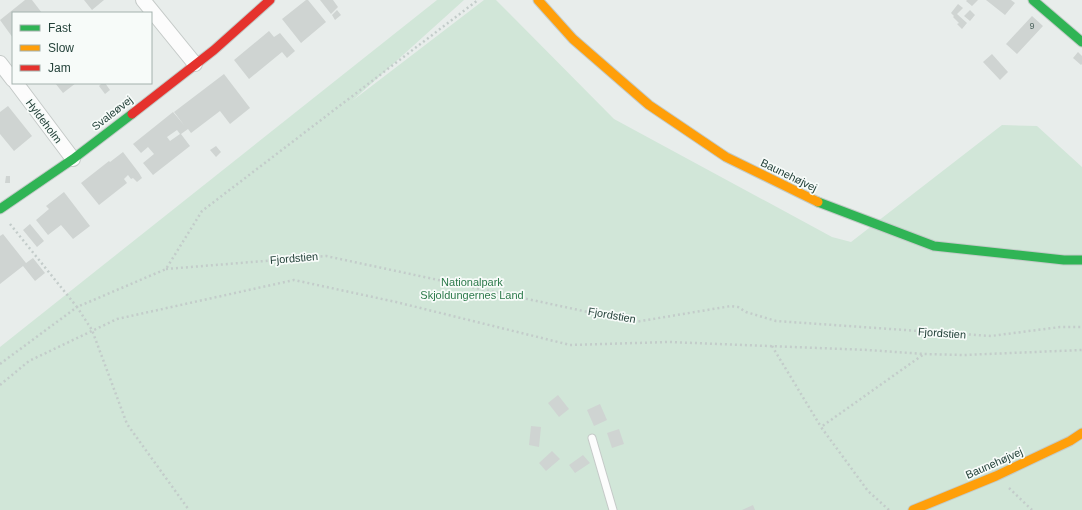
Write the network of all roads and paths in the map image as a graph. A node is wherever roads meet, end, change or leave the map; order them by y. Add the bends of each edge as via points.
1 (143, 0) edge
2 (270, 0) edge
3 (478, 0) edge
4 (538, 0) edge
5 (1033, 0) edge
6 (1082, 42) edge
7 (195, 64) junction
8 (13, 84) edge
9 (73, 159) junction
10 (0, 209) edge
11 (10, 223) dead end
12 (1082, 260) edge
13 (166, 269) junction
14 (77, 307) junction
15 (1082, 327) edge
16 (92, 330) junction
17 (772, 346) junction
18 (1082, 350) edge
19 (924, 354) junction
20 (0, 364) edge
21 (0, 385) edge
22 (821, 427) junction
23 (1082, 433) edge
24 (592, 438) dead end
25 (996, 476) junction
26 (189, 510) edge
27 (612, 510) edge
28 (890, 510) edge
29 (913, 510) edge
30 (1032, 510) edge

1 - 7 street
2 - 7 street, Svaleøvej
3 - 13 path via 202,211
4 - 12 street, Baunehøjvej via 573,39 649,106 726,157 818,202 934,246
5 - 6 street
7 - 9 street, Svaleøvej
8 - 9 street, Hyldeholm
9 - 10 street, Svaleøvej
11 - 14 path
13 - 14 path, Fjordstien
13 - 15 path, Fjordstien via 326,256 635,322 731,306 776,321 991,336 1060,327
14 - 16 path
14 - 20 path, Fjordstien
16 - 17 path via 117,319 294,280 570,345 669,342
16 - 21 path via 29,361
16 - 26 path via 127,424
17 - 19 path
17 - 22 path
18 - 19 path via 964,355
19 - 22 path
22 - 28 path via 868,491
23 - 25 street, Baunehøjvej
24 - 27 lane
25 - 29 street, Baunehøjvej
25 - 30 path

